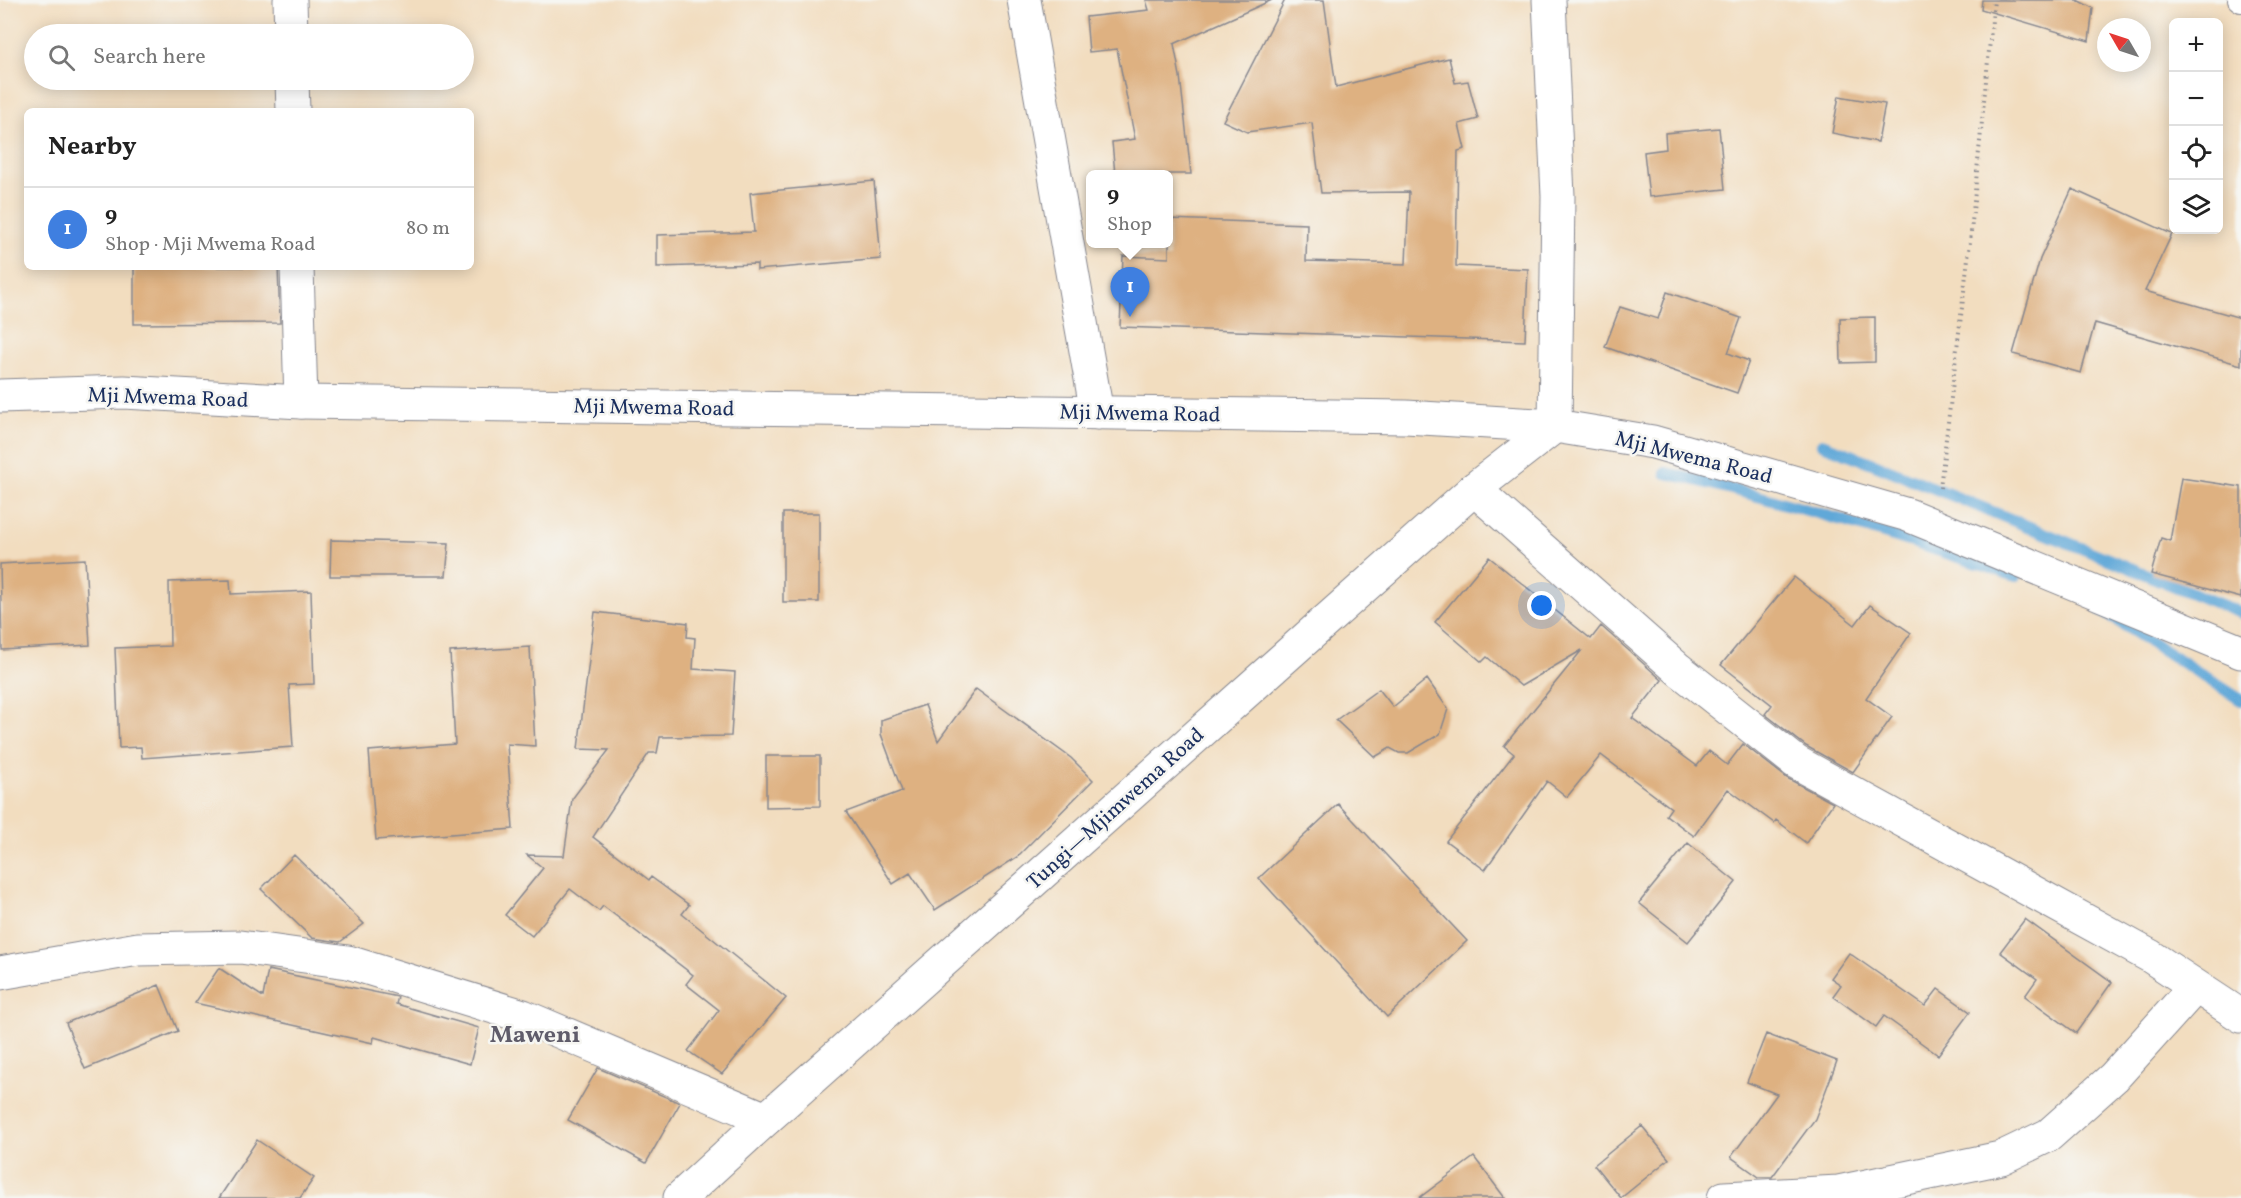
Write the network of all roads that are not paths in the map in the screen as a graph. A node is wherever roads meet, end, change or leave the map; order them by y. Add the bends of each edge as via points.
1 (290, 0) edge
2 (1024, 0) edge
3 (1549, 0) edge
4 (291, 24) edge
5 (292, 90) edge
6 (293, 108) edge
7 (297, 270) edge
8 (0, 396) edge
9 (301, 402) junction
10 (1097, 413) junction
11 (1555, 426) junction
12 (1474, 489) junction
13 (2241, 652) edge
14 (0, 973) edge
15 (2195, 987) junction
16 (2241, 1016) edge
17 (766, 1119) junction
18 (680, 1198) edge
19 (1724, 1198) edge

1 - 4 street
2 - 10 street
3 - 11 street via 1558,196
5 - 6 street
7 - 9 street
8 - 9 street, Mji Mwema Road via 124,392
9 - 10 street, Mji Mwema Road
10 - 11 street, Mji Mwema Road via 1406,417
11 - 12 street, Tungi—Mjimwema Road
11 - 13 street, Mji Mwema Road via 1653,442 1908,515
12 - 15 street via 1678,669 1796,762 2150,956
12 - 17 street, Tungi—Mjimwema Road
14 - 17 street via 138,949 240,947 348,962 523,1016
15 - 16 street
15 - 19 street via 2114,1077 2049,1135 2001,1158 1839,1192
17 - 18 street, Tungi—Mjimwema Road

